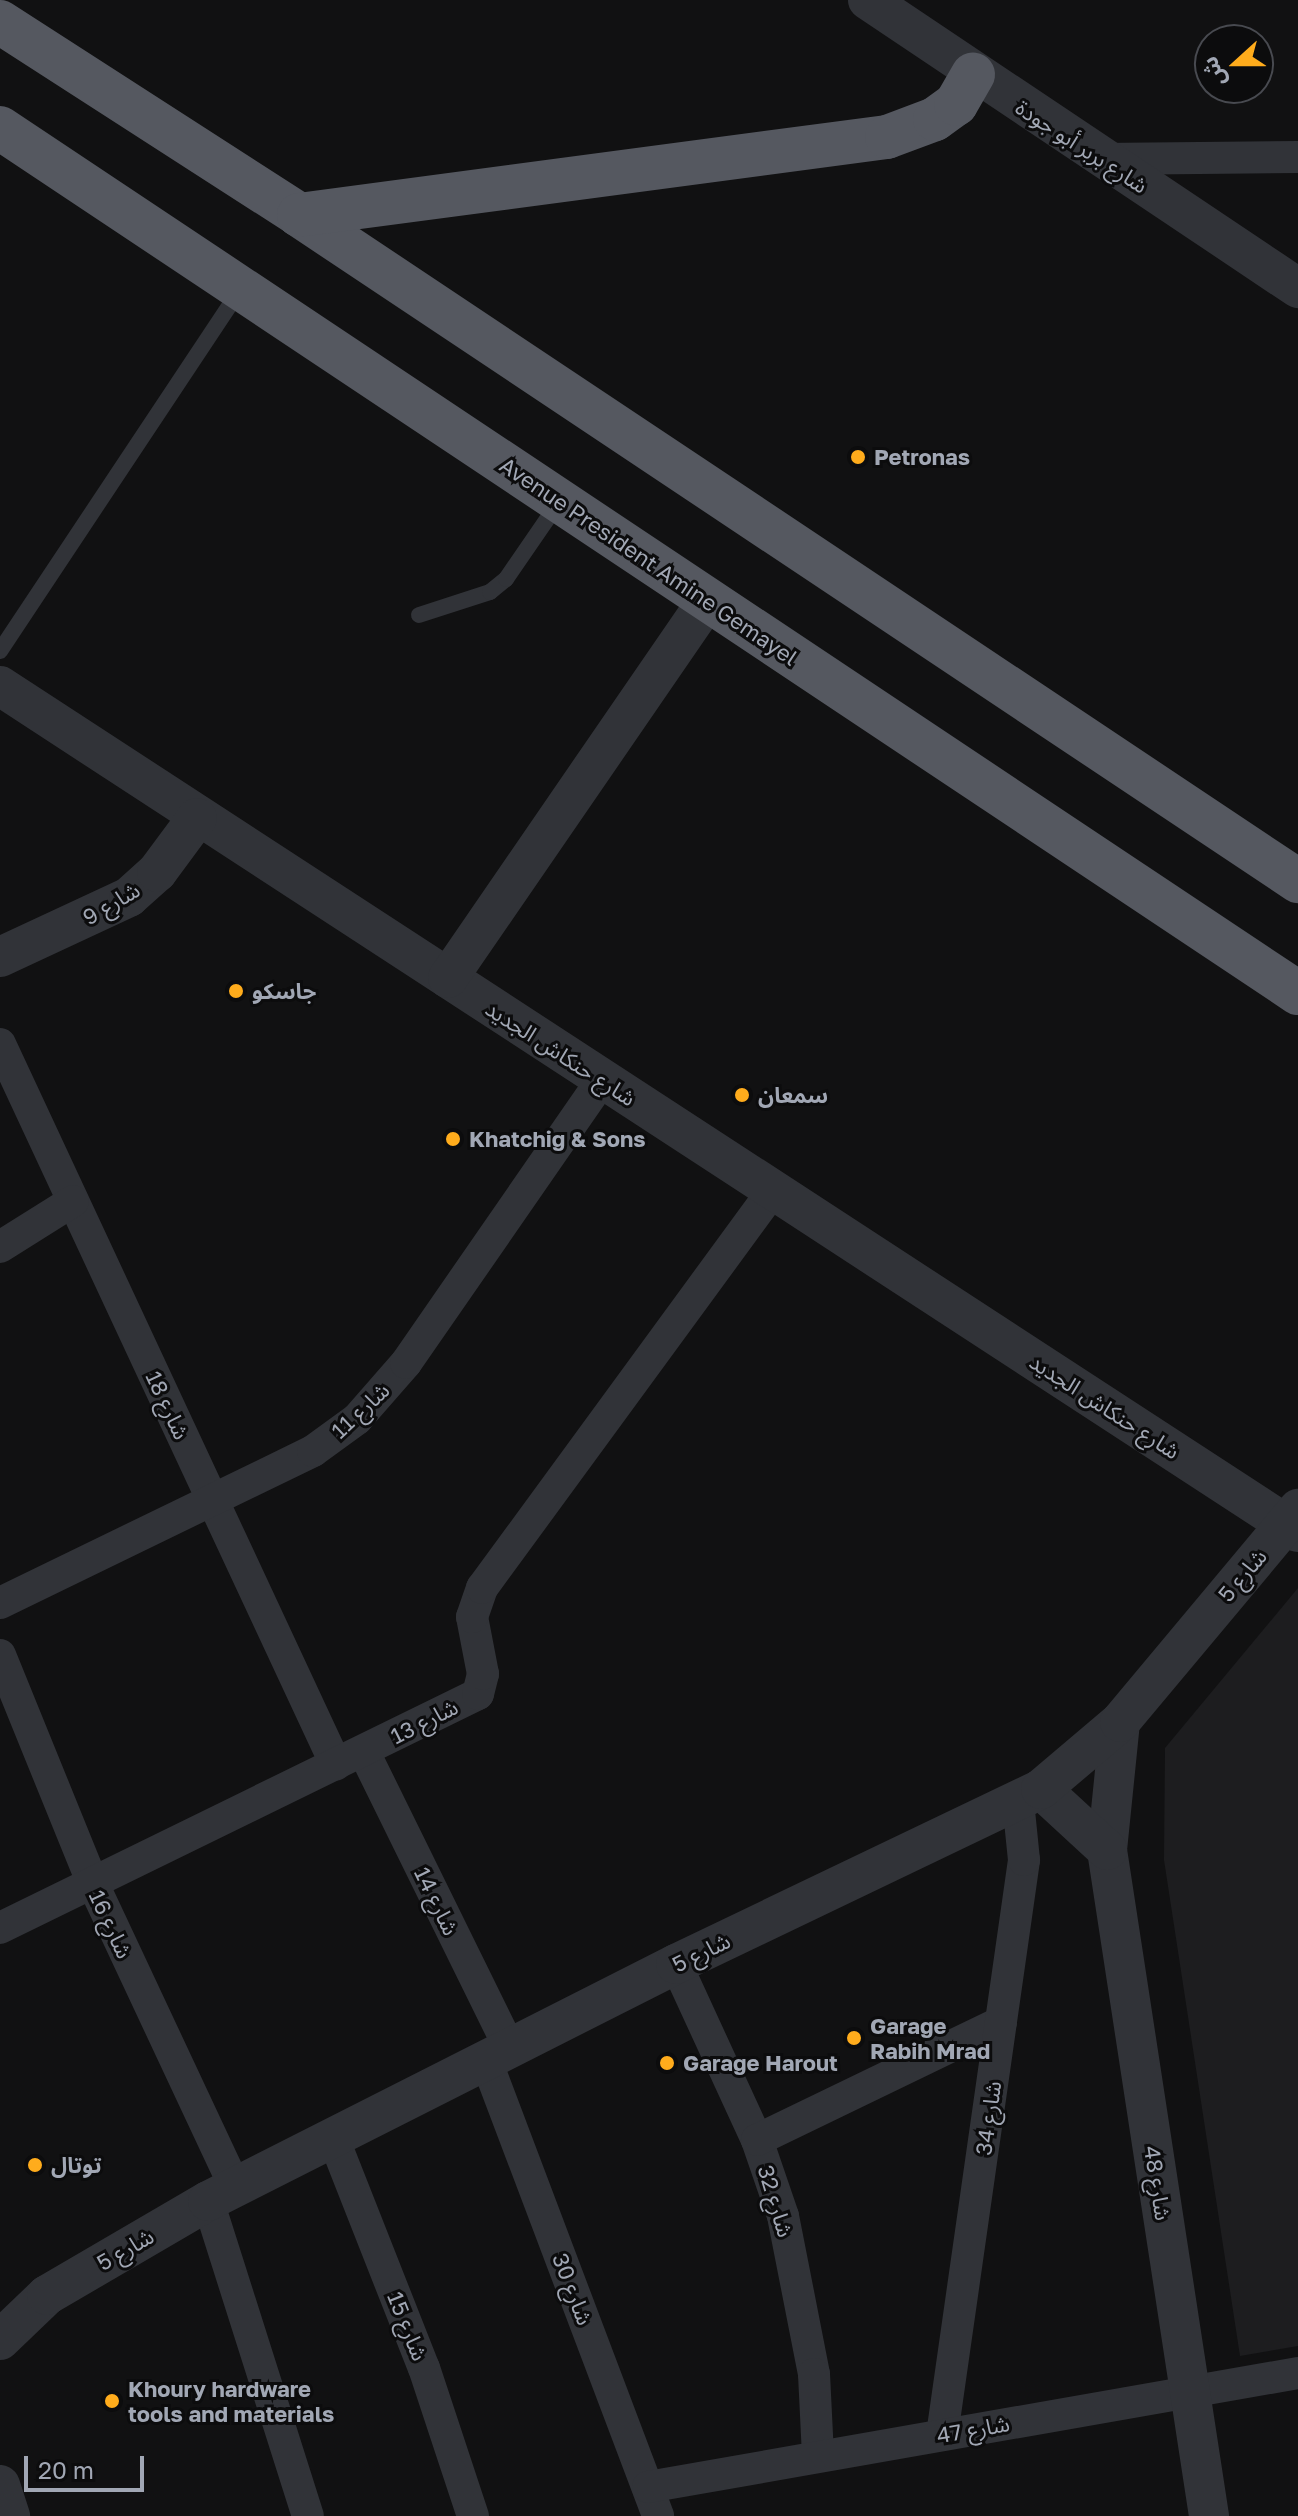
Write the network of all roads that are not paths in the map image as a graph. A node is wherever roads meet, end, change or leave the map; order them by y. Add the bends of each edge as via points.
1 (868, 0) edge
2 (0, 22) edge
3 (973, 74) junction
4 (0, 128) edge
5 (1298, 157) edge
6 (1101, 159) junction
7 (299, 215) junction
8 (1298, 288) edge
9 (241, 289) junction
10 (559, 501) junction
11 (708, 600) junction
12 (419, 615) dead end
13 (0, 651) edge
14 (0, 686) edge
15 (197, 818) junction
16 (1298, 881) edge
17 (0, 957) edge
18 (448, 978) junction
19 (1298, 993) edge
20 (0, 1044) edge
21 (602, 1080) junction
22 (773, 1191) junction
23 (73, 1201) junction
24 (0, 1247) edge
25 (212, 1499) junction
26 (1294, 1521) edge
27 (0, 1603) edge
28 (0, 1655) edge
29 (1120, 1722) junction
30 (350, 1759) junction
31 (1030, 1795) junction
32 (1107, 1850) junction
33 (94, 1886) junction
34 (0, 1928) edge
35 (676, 1964) junction
36 (1001, 2022) junction
37 (498, 2056) junction
38 (334, 2140) junction
39 (757, 2140) junction
40 (222, 2194) junction
41 (47, 2295) junction
42 (0, 2304) edge
43 (0, 2340) edge
44 (1298, 2373) edge
45 (1190, 2391) junction
46 (942, 2435) junction
47 (818, 2455) junction
48 (0, 2485) edge
49 (653, 2501) edge
50 (10, 2516) edge
51 (308, 2516) edge
52 (473, 2516) edge
53 (1209, 2516) edge

1 - 3 street, شارع بربر أبو جودة
2 - 7 highway
3 - 6 street, شارع بربر أبو جودة
3 - 7 highway via 956,104 935,119 887,137
4 - 9 highway, Avenue President Amine Gemayel
5 - 6 street
6 - 8 street, شارع بربر أبو جودة
7 - 16 highway
9 - 10 highway, Avenue President Amine Gemayel
9 - 13 lane
10 - 11 highway, Avenue President Amine Gemayel
10 - 12 lane via 506,579 490,592
11 - 18 street
11 - 19 highway, Avenue President Amine Gemayel
14 - 15 street, شارع حنكاش الجديد
15 - 17 street, شارع 9 via 157,872 129,897
15 - 18 street, شارع حنكاش الجديد
18 - 21 street, شارع حنكاش الجديد
20 - 23 street, شارع 18
21 - 22 street, شارع حنكاش الجديد
21 - 25 street, شارع 11 via 380,1394 313,1451
22 - 26 street, شارع حنكاش الجديد
22 - 30 street, شارع 13 via 482,1588 472,1617 483,1674 478,1694
23 - 24 street
23 - 25 street, شارع 18
25 - 27 street, شارع 11
25 - 30 street, شارع 18
26 - 29 street, شارع 5
28 - 33 street, شارع 16
29 - 31 street, شارع 5
29 - 32 street, شارع 48
30 - 33 street, شارع 13
30 - 37 street, شارع 14
31 - 32 street
31 - 35 street, شارع 5
31 - 36 street, شارع 34
32 - 45 street, شارع 48
33 - 34 street, شارع 13
33 - 40 street, شارع 16
35 - 37 street, شارع 5
35 - 39 street, شارع 32
36 - 39 street
36 - 46 street, شارع 34
37 - 38 street, شارع 5
37 - 49 street, شارع 30
38 - 40 street, شارع 5
38 - 52 street, شارع 15 via 424,2368
39 - 47 street, شارع 32 via 802,2294
40 - 41 street, شارع 5
40 - 51 street
41 - 42 street
41 - 43 street
44 - 45 street, شارع 47
45 - 46 street, شارع 47
45 - 53 street, شارع 48
46 - 47 street, شارع 47
47 - 49 street, شارع 47
48 - 50 street

